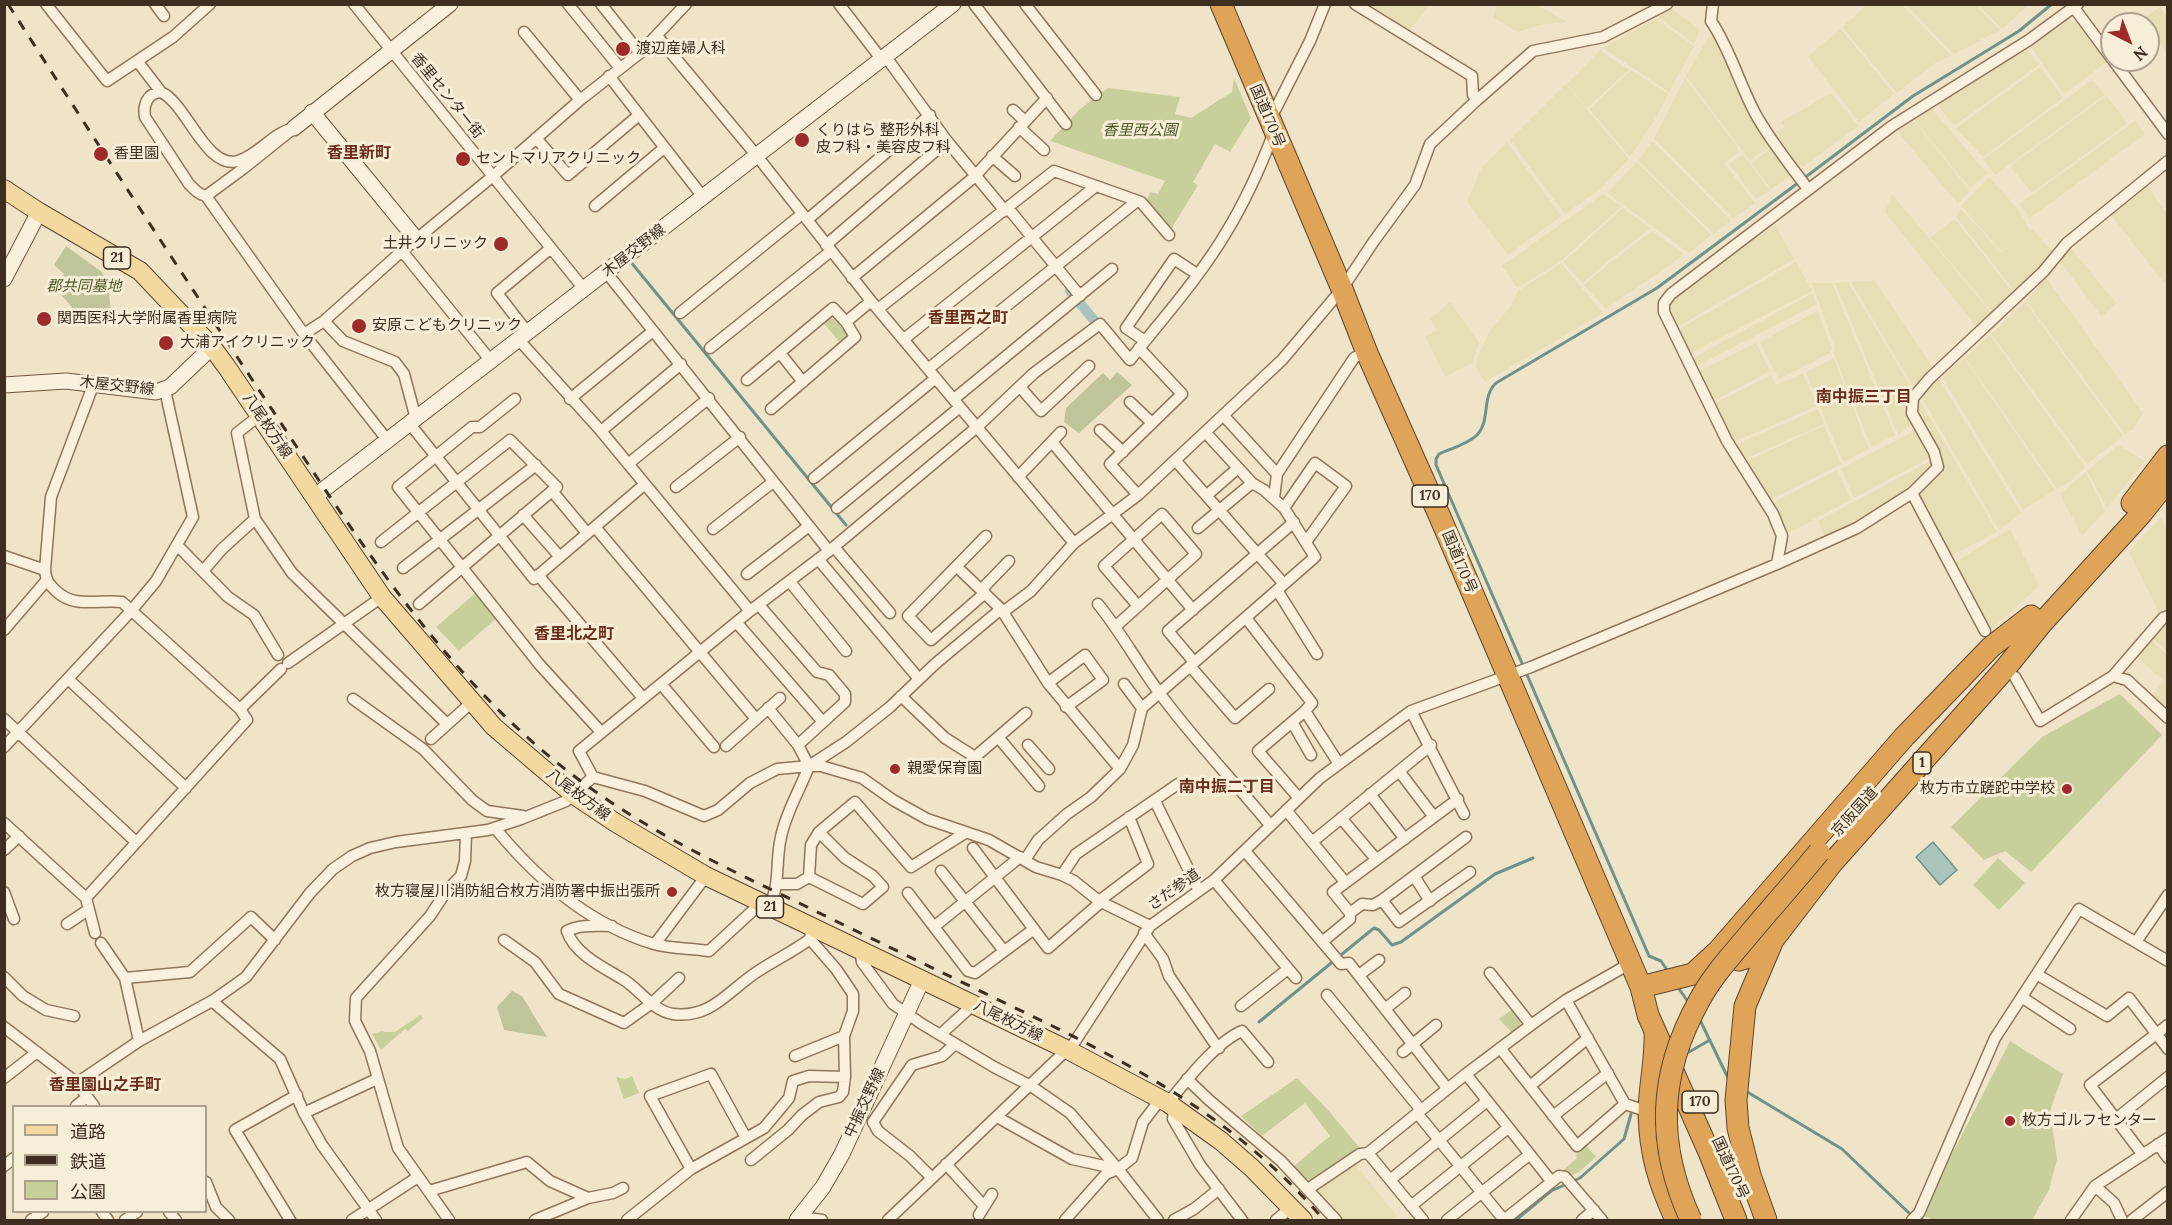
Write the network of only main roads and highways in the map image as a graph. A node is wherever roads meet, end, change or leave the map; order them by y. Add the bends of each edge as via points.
1 (450, 4) edge
2 (953, 4) edge
3 (1221, 4) edge
4 (312, 112) junction
5 (294, 128) road end
6 (4, 189) edge
7 (39, 212) junction
8 (416, 239) road end
9 (4, 279) edge
10 (212, 347) junction
11 (4, 385) edge
12 (2168, 456) edge
13 (2168, 480) edge
14 (314, 497) junction
15 (2031, 616) junction
16 (1773, 940) junction
17 (1718, 951) junction
18 (922, 980) junction
19 (1641, 987) junction
20 (1655, 1030) junction
21 (1298, 1214) edge
22 (798, 1219) edge
23 (1676, 1221) edge
24 (1691, 1221) edge
25 (1736, 1221) edge
26 (1754, 1221) edge
27 (1766, 1221) edge

1 - 4 main road
2 - 14 main road, 木屋交野線
3 - 19 highway, 国道170号 / 170 via 1440,517 1520,671
4 - 5 main road
4 - 8 main road
6 - 7 main road, 八尾枚方線 / 21
7 - 9 main road
7 - 10 main road, 八尾枚方線 / 21 via 140,271
10 - 11 main road, 木屋交野線 via 165,390 156,392 66,381
10 - 14 main road, 八尾枚方線 / 21
12 - 15 highway, 京阪国道 / 1 via 2132,503
13 - 16 highway, 京阪国道 / 1 via 2042,623 2009,673 1832,863
14 - 18 main road, 八尾枚方線 / 21 via 382,597 472,702 494,727 574,795 706,876 771,896 811,933 860,950
15 - 17 highway via 1988,639
15 - 24 highway, 京阪国道 / 1, bridge via 1819,852 1726,961 1699,1000 1680,1041 1668,1084 1666,1131 1670,1165
16 - 17 highway via 1755,955 1739,960
16 - 27 highway, 京阪国道 / 1 via 1745,1006 1736,1100 1738,1128
17 - 19 highway via 1693,974
18 - 21 main road, 八尾枚方線 / 21 via 1068,1050 1167,1104 1252,1167
18 - 22 main road, 中振交野線 via 867,1118
19 - 20 highway, 国道170号 / 170
19 - 26 highway, 国道170号 / 170 via 1660,1010
20 - 23 highway via 1649,1112 1652,1148 1659,1184
20 - 25 highway, 国道170号 / 170

